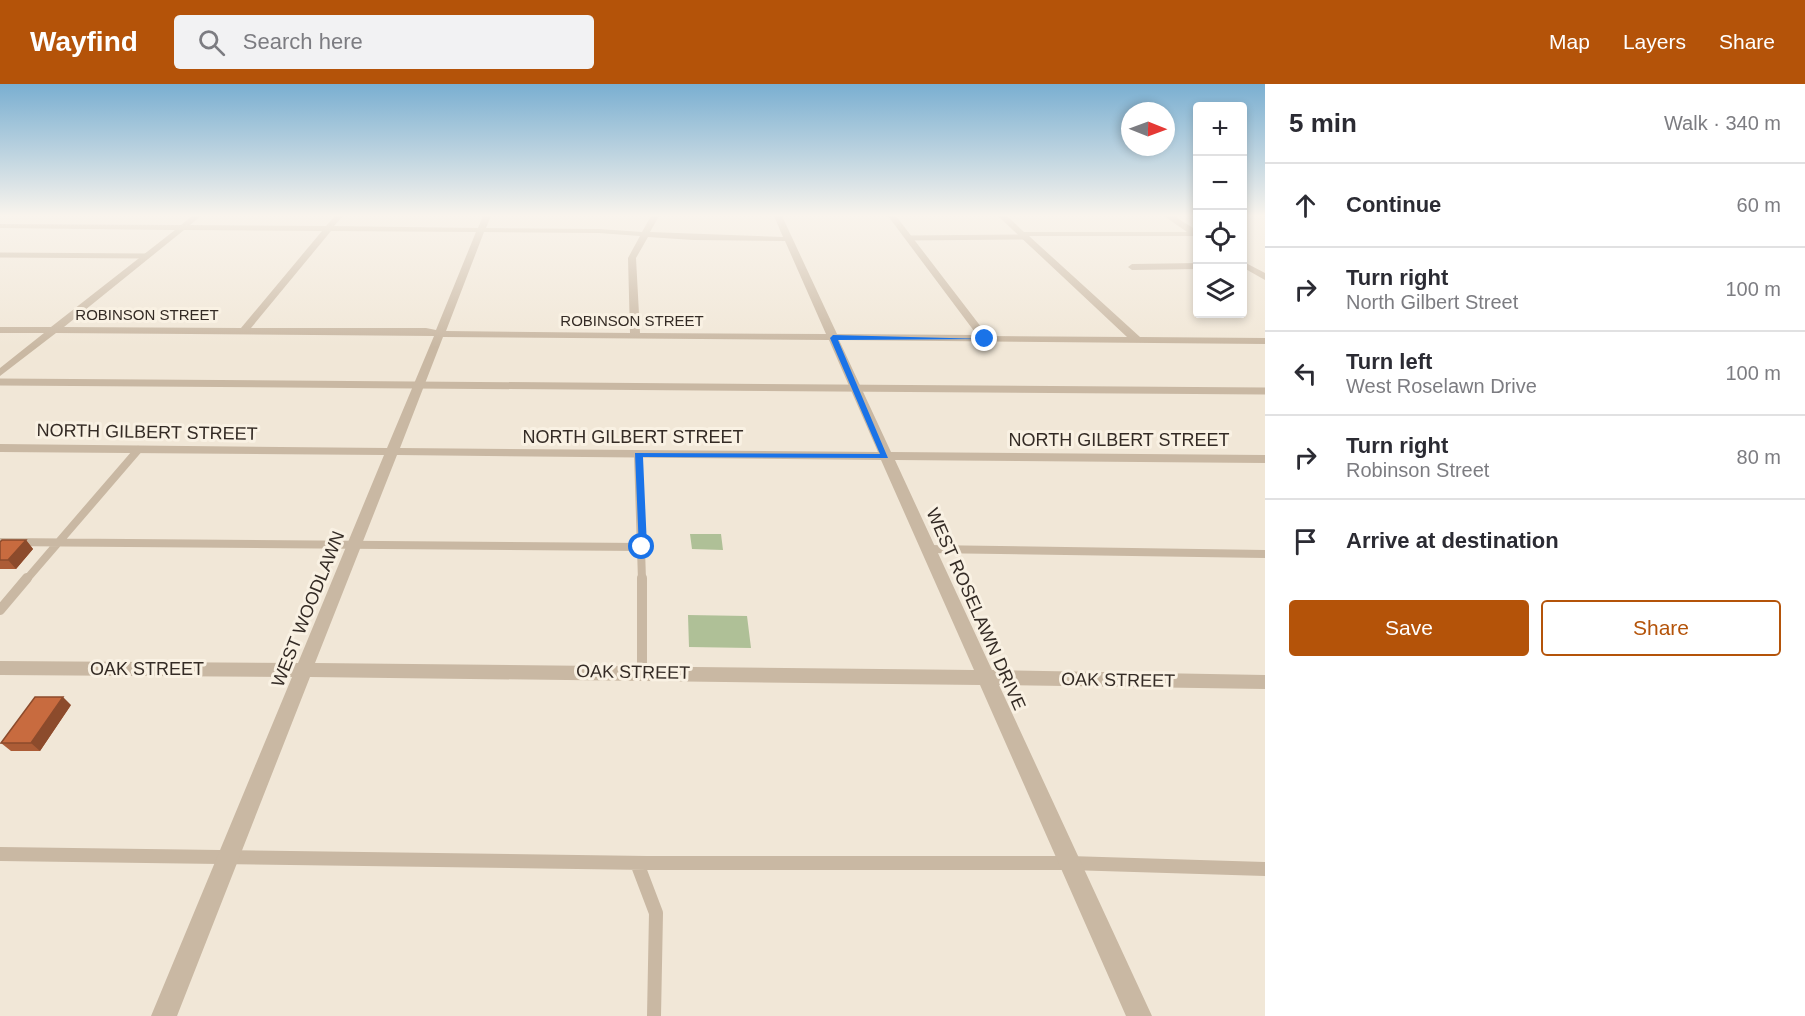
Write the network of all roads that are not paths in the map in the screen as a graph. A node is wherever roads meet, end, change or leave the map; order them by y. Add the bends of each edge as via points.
1 (143, 259) edge
2 (303, 259) edge
3 (469, 259) edge
4 (632, 259) edge
5 (797, 259) edge
6 (924, 259) edge
7 (1048, 259) edge
8 (1247, 265) edge
9 (1265, 265) edge
10 (1193, 266) edge
11 (1132, 267) dead end
12 (1247, 267) edge
13 (1265, 277) edge
14 (0, 330) edge
15 (54, 330) junction
16 (243, 331) junction
17 (439, 334) junction
18 (634, 336) junction
19 (833, 338) junction
20 (985, 339) junction
21 (1137, 340) junction
22 (1265, 341) edge
23 (0, 373) edge
24 (0, 382) edge
25 (420, 385) junction
26 (855, 388) junction
27 (1265, 391) edge
28 (0, 448) edge
29 (138, 450) junction
30 (391, 453) junction
31 (638, 455) junction
32 (885, 456) junction
33 (1265, 459) edge
34 (0, 542) edge
35 (59, 543) junction
36 (355, 544) junction
37 (642, 547) junction
38 (928, 549) junction
39 (1265, 554) edge
40 (0, 610) edge
41 (0, 668) edge
42 (305, 669) junction
43 (642, 672) junction
44 (985, 678) junction
45 (1265, 682) edge
46 (0, 854) edge
47 (228, 858) junction
48 (637, 863) junction
49 (1069, 863) junction
50 (1265, 869) edge
51 (164, 1016) edge
52 (654, 1016) edge
53 (1139, 1016) edge

1 - 15 street
2 - 16 street
3 - 17 street, WEST WOODLAWN
4 - 18 street
5 - 19 street, WEST ROSELAWN DRIVE
6 - 20 street
7 - 21 street
8 - 9 street
10 - 11 street
12 - 13 street
14 - 15 street, ROBINSON STREET
15 - 16 street, ROBINSON STREET
15 - 23 street
16 - 17 street, ROBINSON STREET
17 - 18 street, ROBINSON STREET
17 - 25 street, WEST WOODLAWN
18 - 19 street, ROBINSON STREET
19 - 20 street, ROBINSON STREET
19 - 26 street, WEST ROSELAWN DRIVE
20 - 21 street, ROBINSON STREET
21 - 22 street, ROBINSON STREET
24 - 25 lane
25 - 26 lane
25 - 30 street, WEST WOODLAWN
26 - 27 lane
26 - 32 street, WEST ROSELAWN DRIVE
28 - 29 street, NORTH GILBERT STREET
29 - 30 street, NORTH GILBERT STREET
29 - 35 lane
30 - 31 street, NORTH GILBERT STREET
30 - 36 street, WEST WOODLAWN
31 - 32 street, NORTH GILBERT STREET
31 - 37 lane
32 - 33 street, NORTH GILBERT STREET
32 - 38 street, WEST ROSELAWN DRIVE
34 - 35 lane
35 - 36 lane
35 - 40 lane
36 - 37 lane
36 - 42 street, WEST WOODLAWN
37 - 43 lane
38 - 39 lane
38 - 44 street, WEST ROSELAWN DRIVE
41 - 42 street, OAK STREET
42 - 43 street, OAK STREET
42 - 47 street, WEST WOODLAWN
43 - 44 street, OAK STREET
44 - 45 street, OAK STREET
44 - 49 street, WEST ROSELAWN DRIVE
46 - 47 lane
47 - 48 lane
47 - 51 street, WEST WOODLAWN
48 - 49 lane
48 - 52 lane via 656,913
49 - 50 lane
49 - 53 street, WEST ROSELAWN DRIVE

